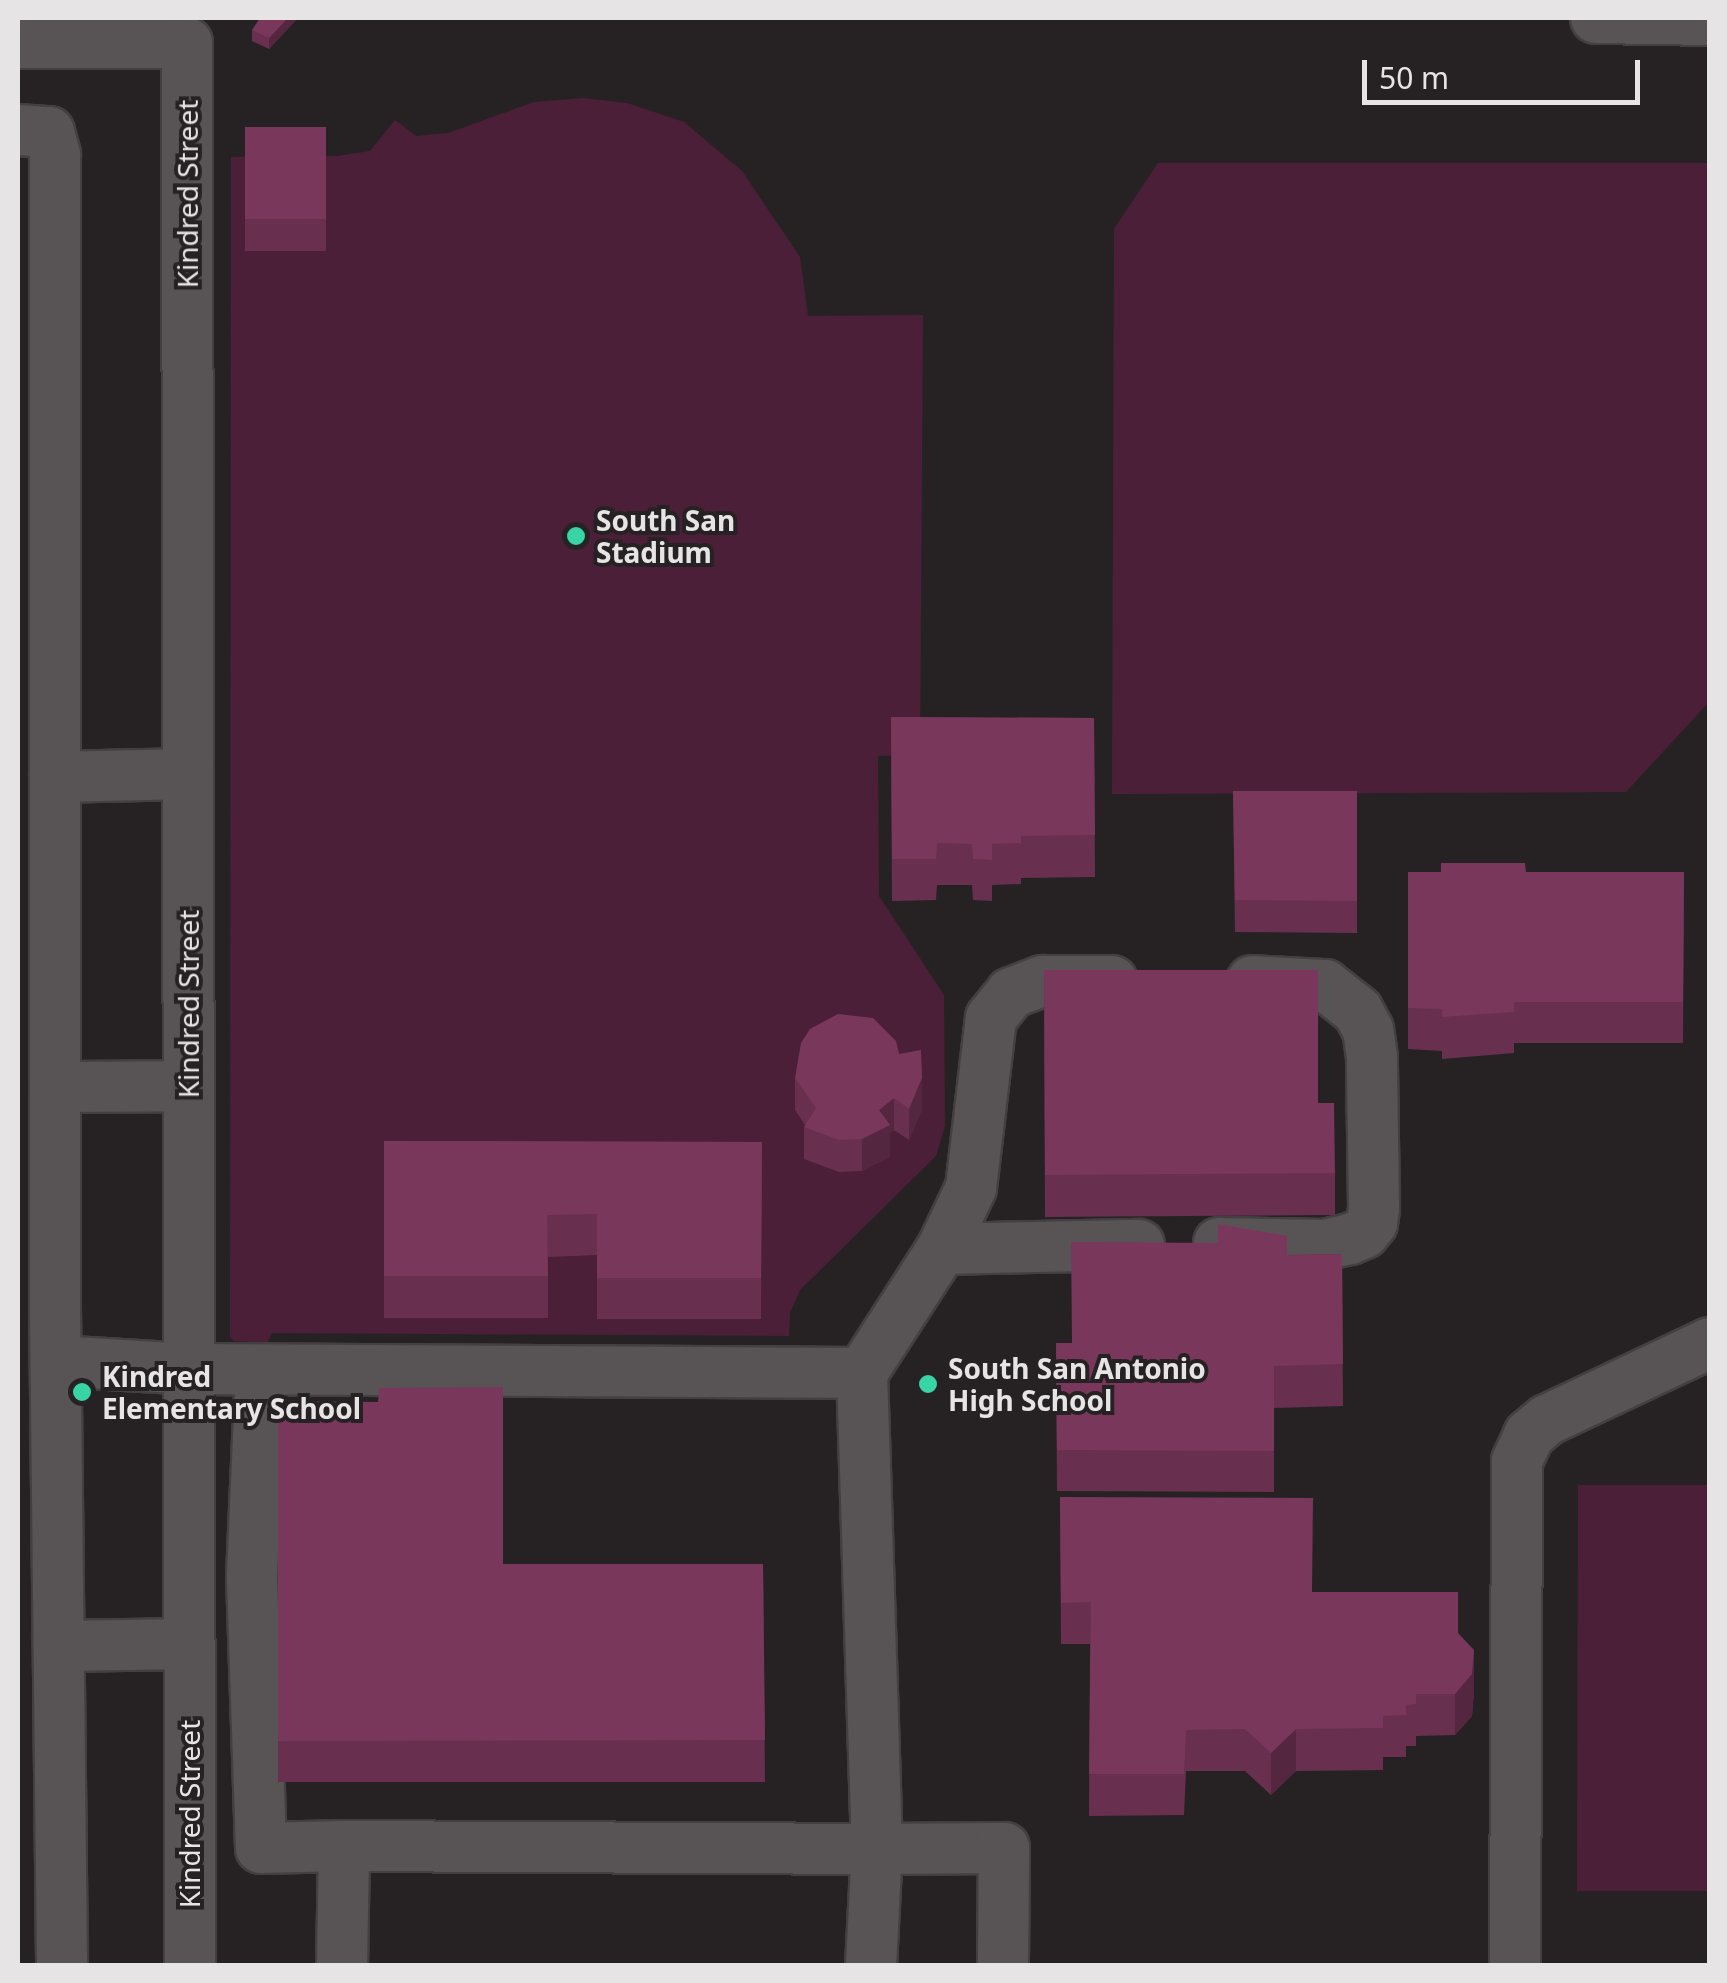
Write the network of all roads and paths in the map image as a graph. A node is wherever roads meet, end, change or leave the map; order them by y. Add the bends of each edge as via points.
1 (1596, 18) edge
2 (1698, 19) edge
3 (162, 34) edge
4 (18, 43) edge
5 (18, 130) edge
6 (188, 774) junction
7 (55, 777) junction
8 (1155, 981) edge
9 (1212, 981) edge
10 (188, 1086) junction
11 (55, 1087) junction
12 (942, 1248) junction
13 (1710, 1343) edge
14 (56, 1361) junction
15 (188, 1369) junction
16 (261, 1370) junction
17 (862, 1373) junction
18 (189, 1644) junction
19 (59, 1646) junction
20 (344, 1846) junction
21 (876, 1849) junction
22 (62, 1966) edge
23 (190, 1966) edge
24 (342, 1966) edge
25 (870, 1966) edge
26 (1003, 1966) edge
27 (1515, 1966) edge

1 - 2 street
3 - 4 street
3 - 6 street, Kindred Street
5 - 7 street via 48,132 55,156
6 - 7 street
6 - 10 street, Kindred Street
7 - 11 street
8 - 12 street via 1043,981 1011,993 991,1018 971,1188
9 - 12 street via 1326,985 1358,1011 1372,1058 1374,1208 1364,1233 1324,1245
10 - 11 street
10 - 15 street, Kindred Street
11 - 14 street
12 - 17 street
13 - 27 street via 1547,1420 1529,1435 1516,1461
14 - 15 street
14 - 19 street
15 - 16 street
15 - 18 street, Kindred Street
16 - 17 street
16 - 20 street via 252,1577 261,1848
17 - 21 street
18 - 19 street
18 - 23 street, Kindred Street
19 - 22 street
20 - 21 street
20 - 24 street
21 - 25 street
21 - 26 street via 1004,1848

